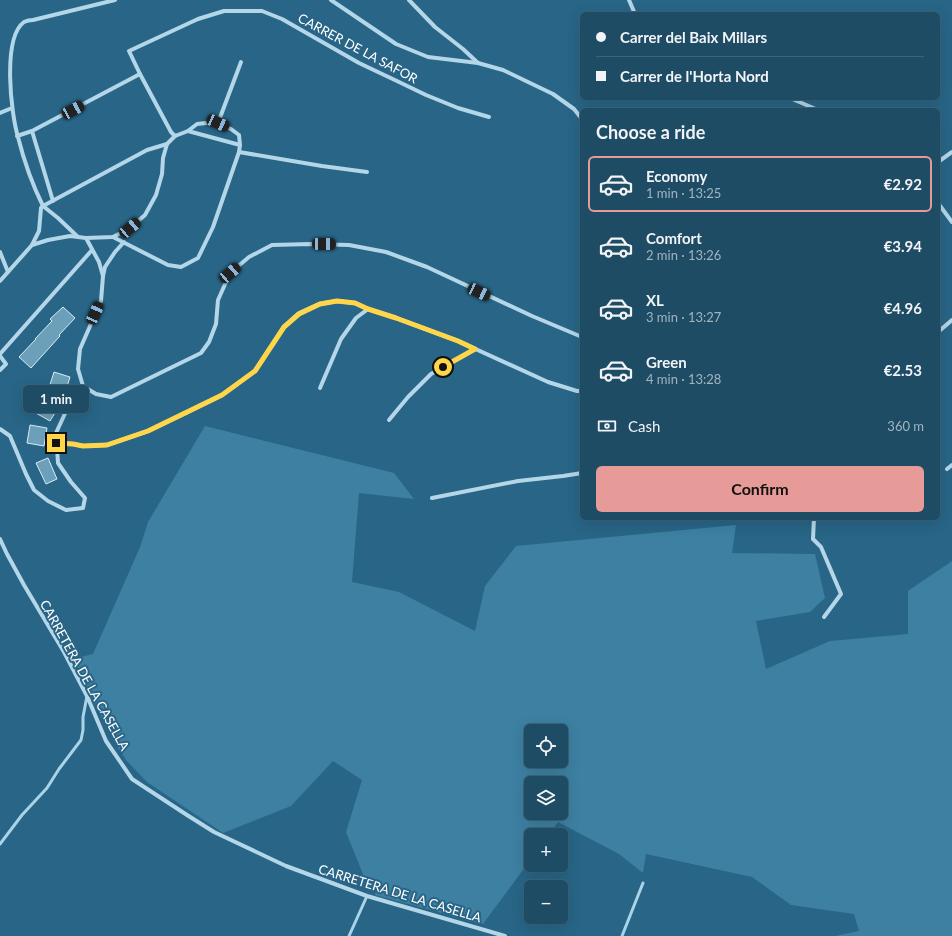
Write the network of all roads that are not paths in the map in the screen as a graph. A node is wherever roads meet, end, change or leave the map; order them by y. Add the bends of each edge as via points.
1 (115, 0) edge
2 (331, 0) edge
3 (409, 0) edge
4 (629, 0) edge
5 (634, 12) edge
6 (241, 62) dead end
7 (478, 63) junction
8 (140, 74) junction
9 (795, 100) edge
10 (12, 108) junction
11 (813, 108) edge
12 (0, 113) edge
13 (580, 116) edge
14 (489, 117) dead end
15 (218, 123) junction
16 (32, 131) junction
17 (188, 131) junction
18 (17, 136) junction
19 (175, 136) junction
20 (167, 144) junction
21 (240, 145) junction
22 (239, 152) junction
23 (952, 152) edge
24 (940, 161) edge
25 (367, 172) dead end
26 (53, 201) junction
27 (43, 206) junction
28 (940, 206) edge
29 (952, 222) edge
30 (78, 237) junction
31 (114, 237) junction
32 (86, 238) junction
33 (124, 242) junction
34 (32, 245) junction
35 (92, 250) junction
36 (0, 252) edge
37 (8, 272) junction
38 (103, 276) junction
39 (0, 281) edge
40 (368, 309) junction
41 (952, 320) edge
42 (940, 330) edge
43 (580, 336) edge
44 (475, 349) junction
45 (0, 355) edge
46 (0, 370) edge
47 (83, 386) junction
48 (320, 388) dead end
49 (580, 391) edge
50 (389, 420) dead end
51 (0, 429) edge
52 (56, 443) junction
53 (952, 465) edge
54 (947, 469) dead end
55 (580, 473) edge
56 (432, 498) dead end
57 (814, 520) edge
58 (0, 538) edge
59 (824, 617) dead end
60 (505, 936) edge

1 - 10 street via 24,22 17,30 13,41 10,64
2 - 7 street via 396,44 428,57
3 - 7 street
4 - 5 street
6 - 15 street
7 - 13 street via 502,70 553,94
8 - 14 street, CARRER DE LA SAFOR via 128,51 198,19 224,11 262,11 282,19 359,63 399,82 458,108
8 - 16 street
8 - 19 street via 170,132
9 - 11 street
10 - 12 street
10 - 18 street
15 - 17 street via 197,124
15 - 21 street via 239,135
16 - 18 street
16 - 26 street
17 - 19 street
17 - 21 street
18 - 27 street
19 - 20 street
20 - 26 street via 147,150
20 - 31 street via 156,195 145,215
21 - 22 street
22 - 25 street
22 - 33 street via 213,227 198,258 181,268 168,265
23 - 24 street
26 - 27 street
27 - 30 street
27 - 34 street via 39,231
28 - 29 street
30 - 32 street
30 - 34 street via 70,236
31 - 32 street
31 - 33 street
32 - 35 street
33 - 38 street via 105,267
34 - 37 street
35 - 38 street
35 - 45 street
36 - 37 street
37 - 39 street
38 - 47 street via 101,300 80,349 78,369
40 - 44 street
40 - 48 street via 356,318 341,339
40 - 52 street via 355,303 337,301 320,304 299,314 284,327 255,371 222,395 148,431 107,445
41 - 42 street
43 - 47 street via 427,267 386,252 349,245 272,245 248,257 230,273 218,300 216,324 209,342 201,353 111,397 96,394
44 - 49 street via 548,382
44 - 50 street via 431,374
45 - 46 street via 6,364
47 - 52 street via 68,407 56,433
51 - 52 street via 10,436 34,490 66,510 83,508 85,498 58,463
53 - 54 street
55 - 56 street via 518,481
57 - 59 street via 813,539 821,547 841,594
58 - 60 street, CARRETERA DE LA CASELLA via 24,586 87,696 106,741 132,779 214,832 286,866 367,896

